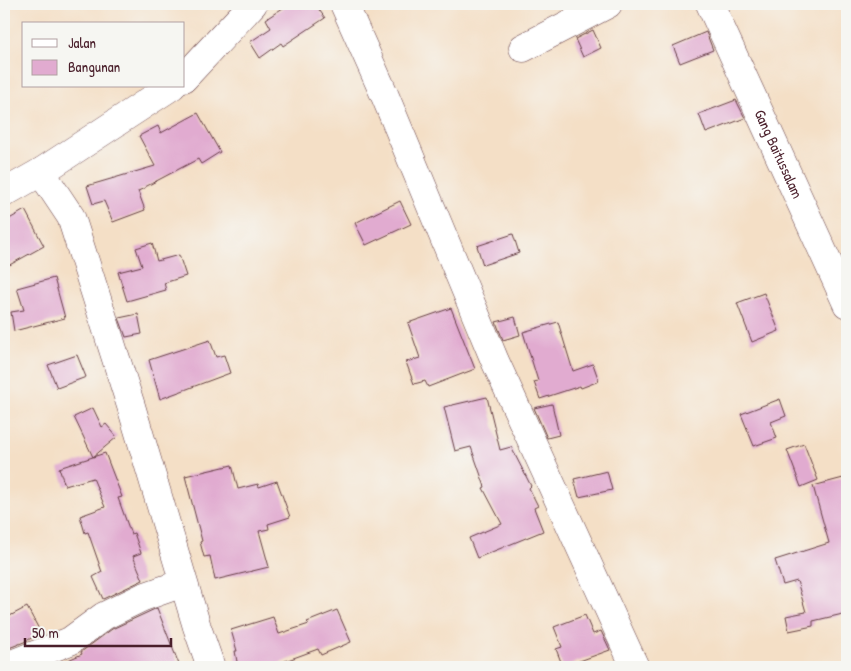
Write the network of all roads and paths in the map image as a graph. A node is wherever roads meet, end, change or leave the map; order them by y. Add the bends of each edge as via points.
1 (253, 4) edge
2 (344, 4) edge
3 (608, 4) edge
4 (710, 4) edge
5 (523, 48) dead end
6 (185, 77) edge
7 (169, 88) edge
8 (41, 172) junction
9 (4, 193) edge
10 (847, 304) edge
11 (183, 583) junction
12 (4, 667) edge
13 (211, 667) edge
14 (635, 667) edge

1 - 6 street
2 - 14 street via 495,361
3 - 5 street
4 - 10 street, Gang Baitussalam
7 - 8 street
8 - 9 street
8 - 11 street via 71,217
11 - 12 street via 104,616 70,641
11 - 13 street

